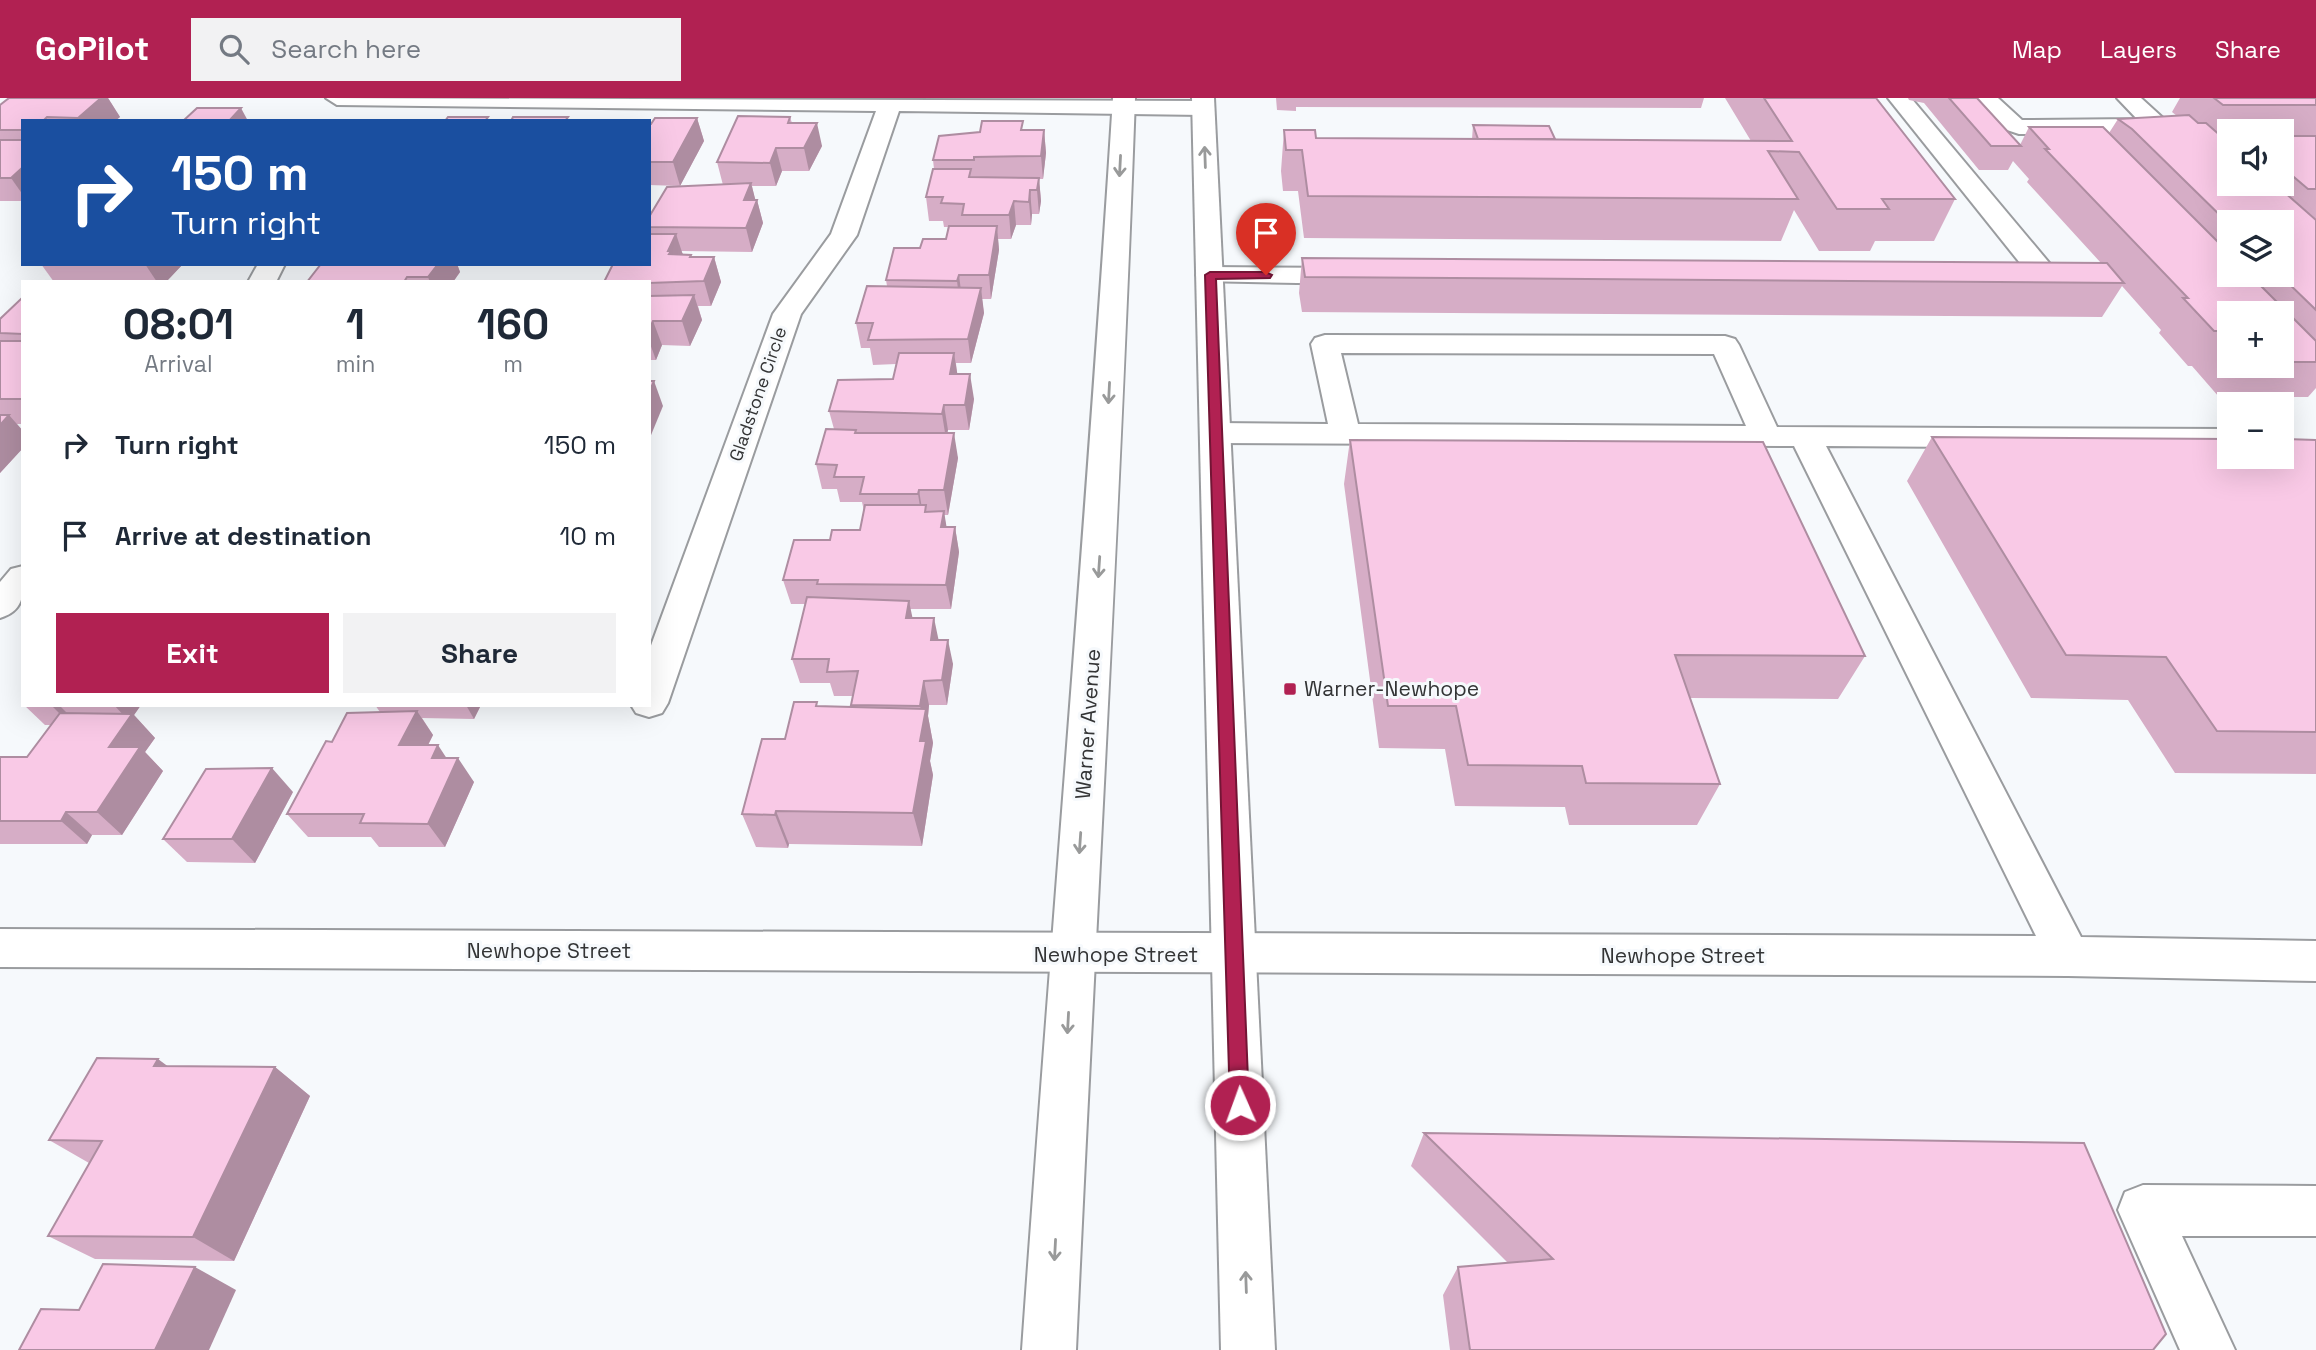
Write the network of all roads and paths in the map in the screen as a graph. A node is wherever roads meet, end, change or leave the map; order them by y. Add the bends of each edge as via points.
1 (337, 98) edge
2 (1899, 98) edge
3 (1986, 98) edge
4 (2128, 98) edge
5 (401, 99) edge
6 (581, 99) edge
7 (890, 101) edge
8 (1123, 103) edge
9 (1203, 103) edge
10 (384, 119) edge
11 (2157, 126) junction
12 (2249, 210) edge
13 (1210, 275) junction
14 (1377, 276) edge
15 (2018, 277) edge
16 (1216, 432) junction
17 (1345, 433) junction
18 (1765, 434) junction
19 (1804, 434) junction
20 (2217, 439) edge
21 (21, 580) edge
22 (0, 605) edge
23 (651, 697) edge
24 (0, 948) edge
25 (1072, 954) junction
26 (1235, 956) junction
27 (2068, 956) junction
28 (2316, 961) edge
29 (2316, 1211) edge
30 (1049, 1350) edge
31 (1248, 1350) edge
32 (2208, 1350) edge

1 - 5 street
2 - 15 street via 2046,277
3 - 11 street via 2009,123 2019,127
4 - 11 street
5 - 6 street
5 - 10 street
6 - 7 street
7 - 8 street
7 - 23 street, Gladstone Circle via 844,235 787,314
8 - 9 street
8 -> 25 street, Warner Avenue via 1104,499
13 -> 9 street
11 - 12 street
13 - 14 street
13 - 16 street
16 - 17 street
16 - 26 street
17 - 18 street
17 - 18 street via 1325,344 1725,345
18 - 19 street
19 - 20 street
19 - 27 street
21 - 22 street
24 - 25 street, Newhope Street
25 - 26 street, Newhope Street
25 -> 30 street, Warner Avenue
26 - 27 street, Newhope Street
31 -> 26 street
27 - 28 street, Newhope Street
29 - 32 street via 2143,1210

